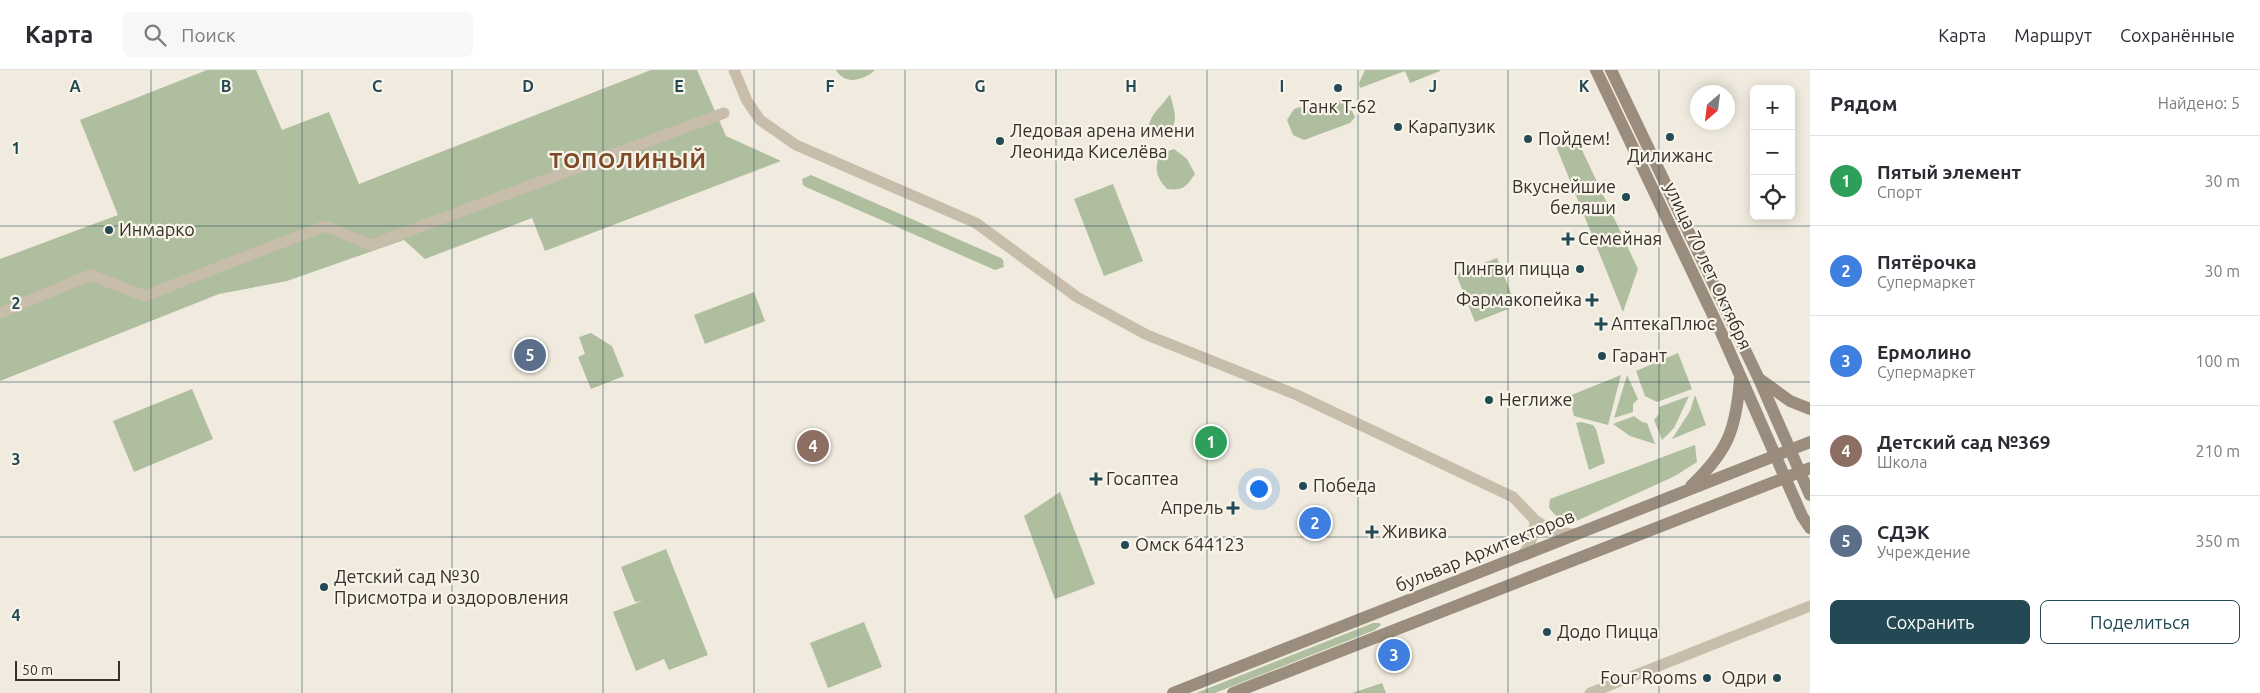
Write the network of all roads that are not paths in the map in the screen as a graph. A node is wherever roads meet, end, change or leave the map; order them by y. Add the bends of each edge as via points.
1 (734, 70) edge
2 (1596, 70) edge
3 (1611, 70) edge
4 (724, 113) dead end
5 (0, 312) edge
6 (1740, 377) junction
7 (1760, 379) junction
8 (1810, 409) edge
9 (1810, 442) edge
10 (1791, 450) junction
11 (1777, 456) junction
12 (1805, 470) edge
13 (1786, 477) junction
14 (1685, 491) junction
15 (1810, 495) edge
16 (1534, 519) junction
17 (1810, 528) edge
18 (1576, 534) junction
19 (1522, 556) junction
20 (1810, 606) edge
21 (1173, 693) edge
22 (1233, 693) edge
23 (1590, 693) edge

1 - 16 street via 747,101 760,120 796,145 976,223 1077,297 1110,316 1147,335 1384,434 1513,497
2 - 6 main road, улица 70 лет Октября
3 - 7 main road, улица 70 лет Октября
4 - 5 street via 371,245 326,226 145,296 90,275
6 - 11 main road, улица 70 лет Октября
6 - 14 main road via 1735,419 1726,445 1710,468
7 - 8 main road via 1790,401
7 - 10 main road, улица 70 лет Октября
9 - 10 main road, бульвар Архитекторов
10 - 11 main road, бульвар Архитекторов
10 - 12 main road, улица 70 лет Октября
11 - 13 main road, улица 70 лет Октября
11 - 14 main road, бульвар Архитекторов
12 - 13 main road
12 - 15 main road, улица 70 лет Октября
13 - 17 main road, улица 70 лет Октября
13 - 22 main road
14 - 18 main road, бульвар Архитекторов
16 - 18 street via 1554,531
16 - 19 street via 1532,538
18 - 19 main road, бульвар Архитекторов
19 - 21 main road, бульвар Архитекторов
20 - 23 street

